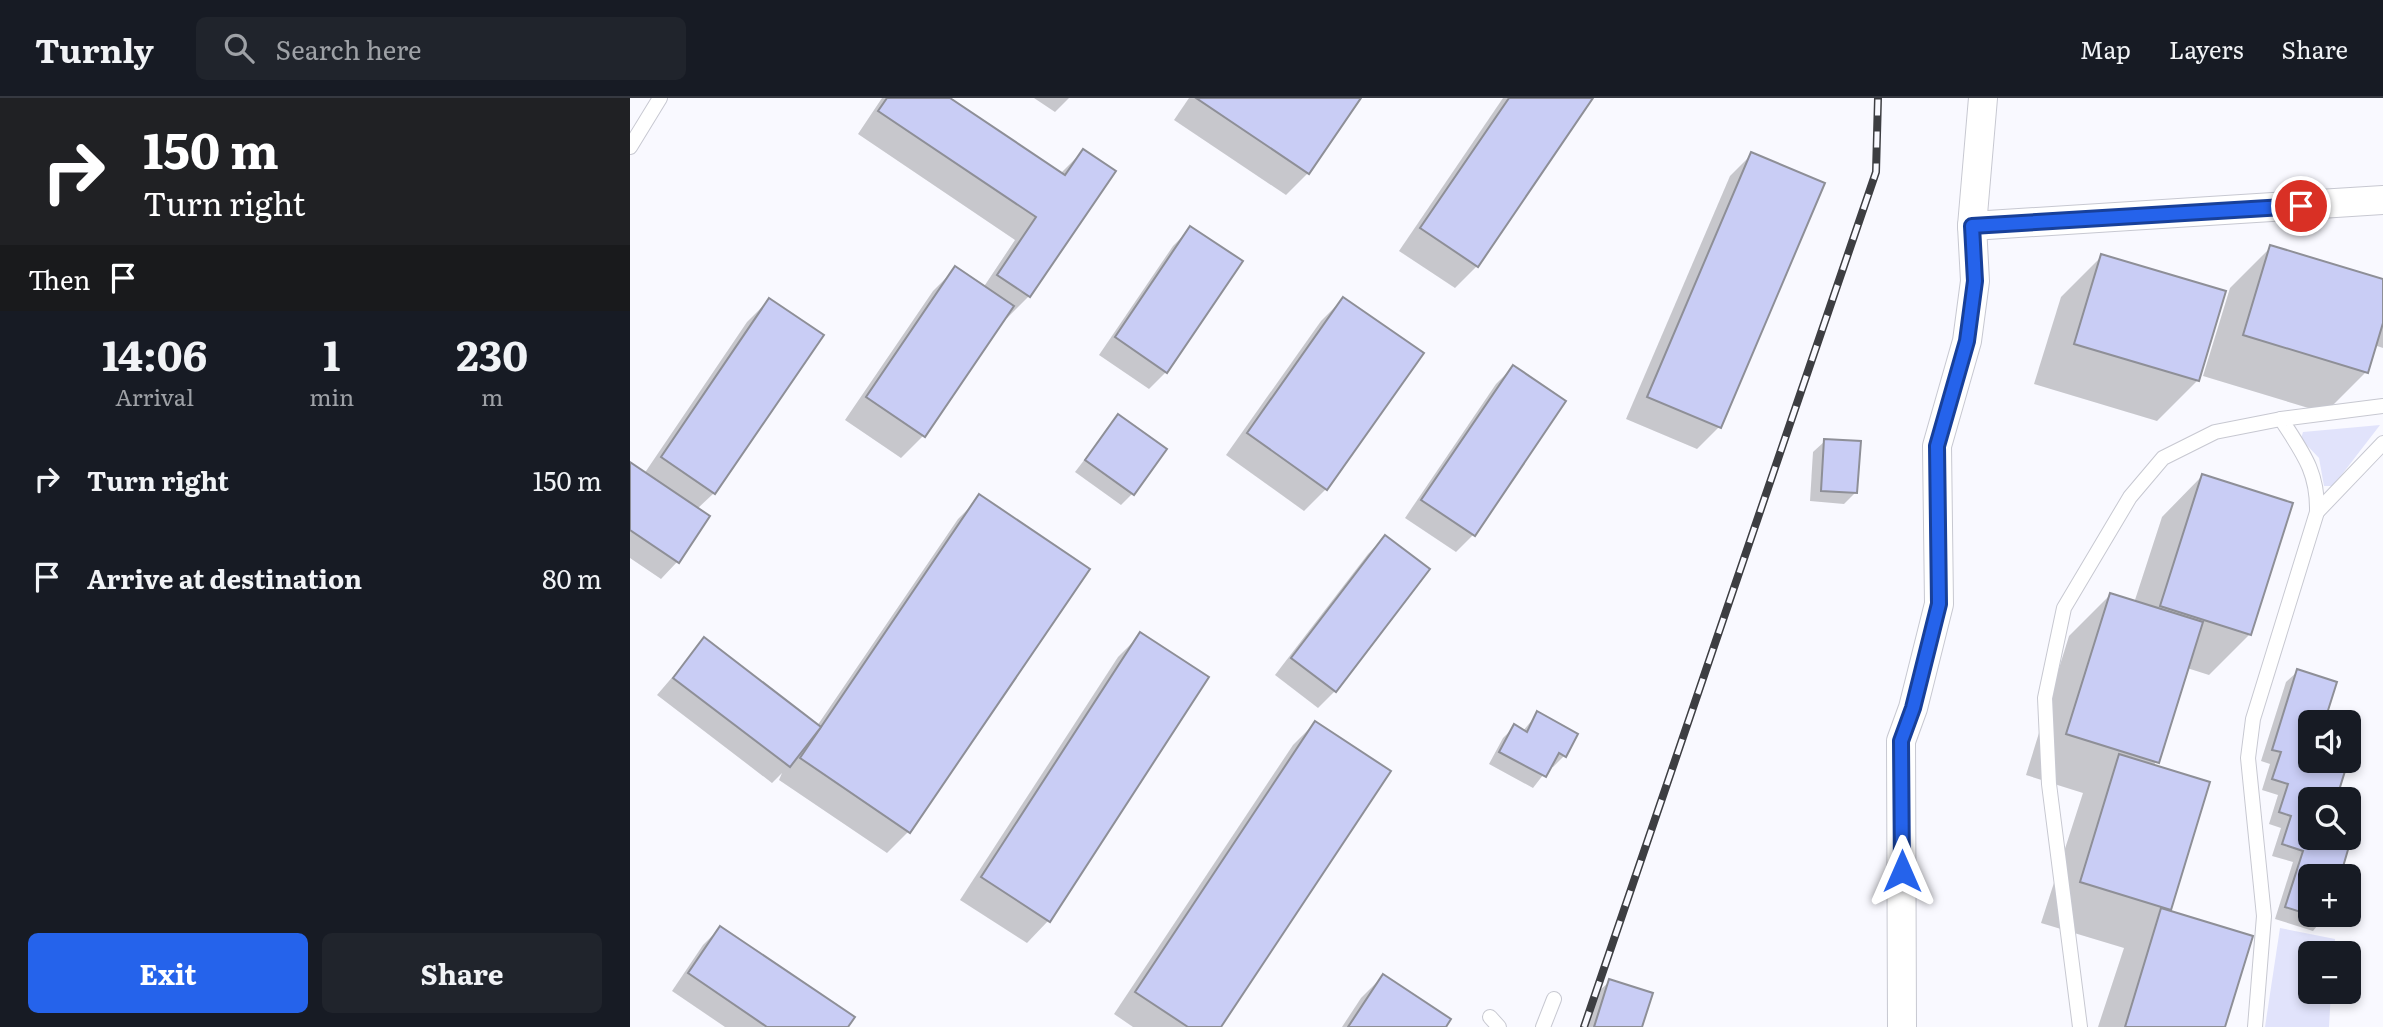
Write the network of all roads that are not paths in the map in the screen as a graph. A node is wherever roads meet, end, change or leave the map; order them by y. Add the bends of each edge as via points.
1 (660, 98) edge
2 (1983, 98) edge
3 (630, 147) edge
4 (2383, 200) edge
5 (1972, 226) junction
6 (2383, 406) edge
7 (2281, 419) junction
8 (2383, 443) edge
9 (2316, 512) junction
10 (1554, 999) dead end
11 (1543, 1027) edge
12 (1902, 1027) edge
13 (2080, 1027) edge
14 (2255, 1027) edge

1 - 3 lane
2 - 5 street
4 - 5 street
5 - 12 street via 1975,281 1967,341 1937,446 1939,604 1901,741
6 - 7 lane
7 - 9 lane via 2306,457 2317,485
7 - 13 lane via 2216,432 2163,458 2130,497 2064,608 2045,698 2049,784
8 - 9 lane
9 - 14 lane via 2253,719 2248,758 2264,916
10 - 11 lane

